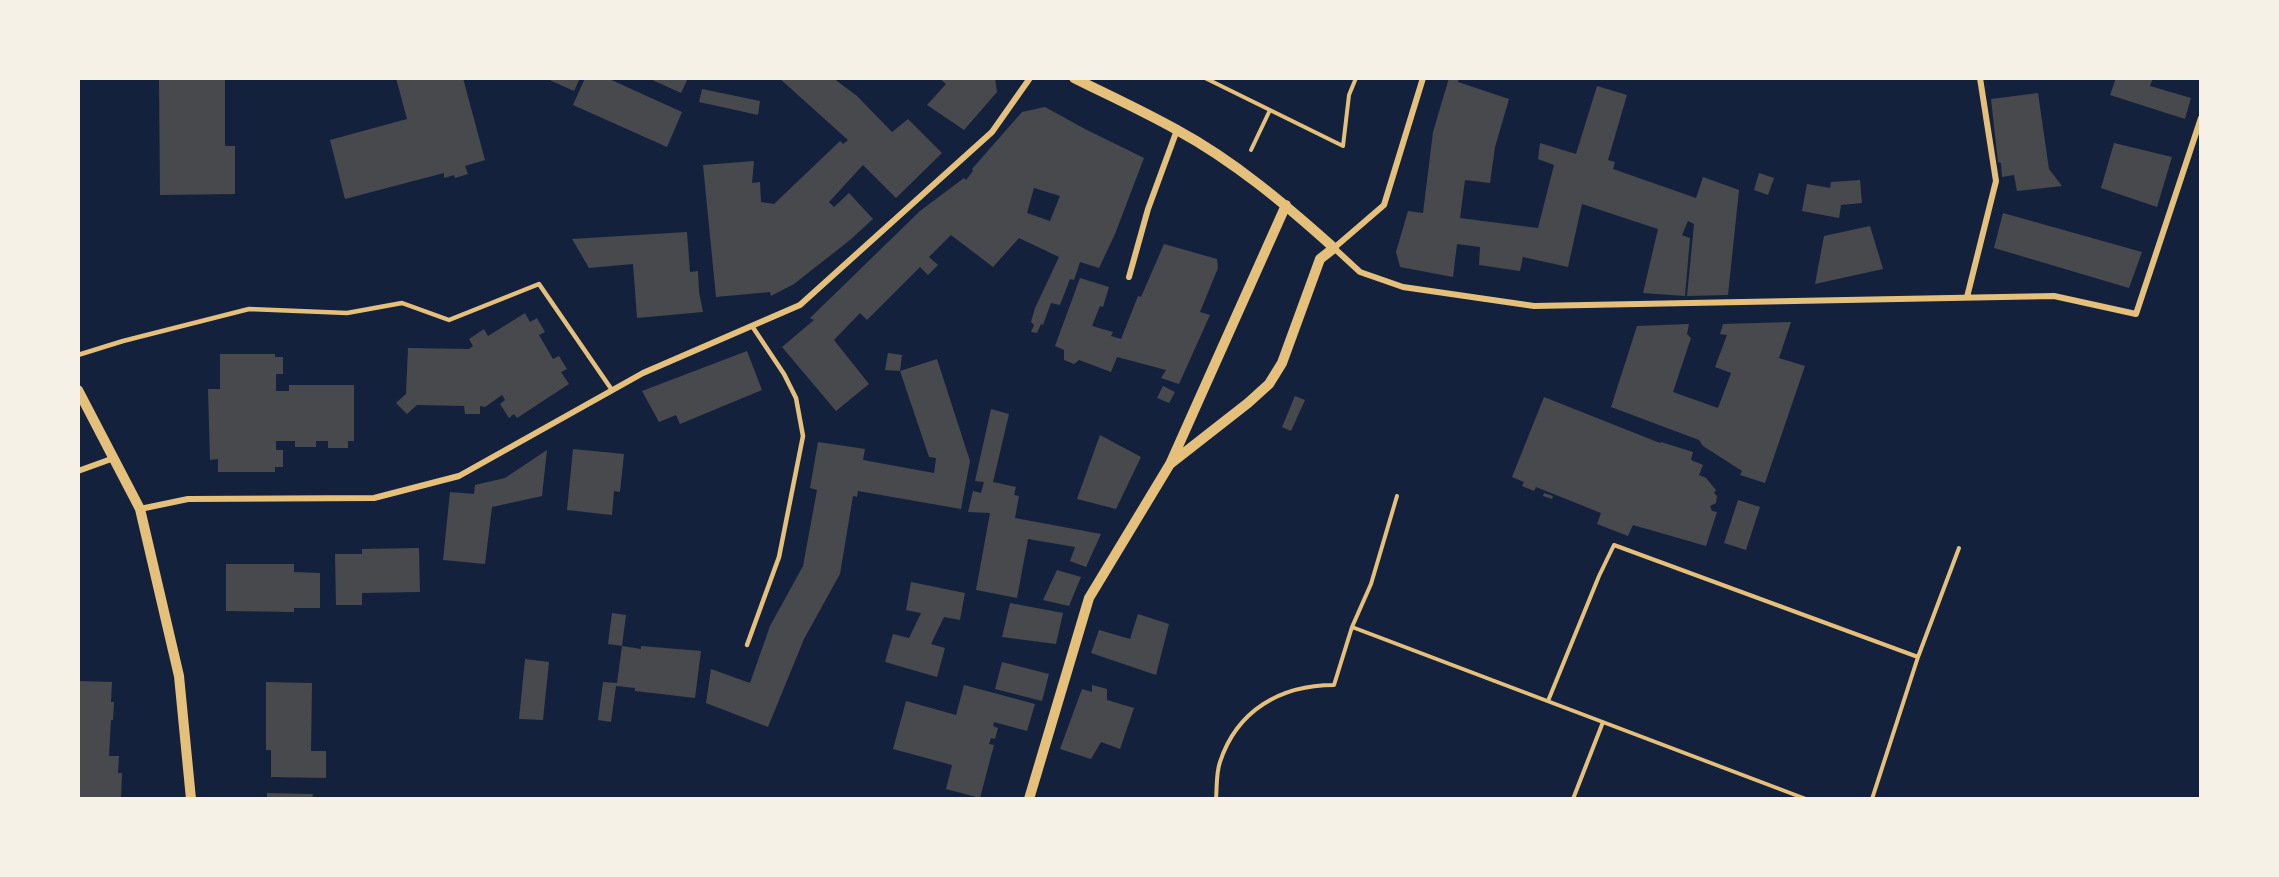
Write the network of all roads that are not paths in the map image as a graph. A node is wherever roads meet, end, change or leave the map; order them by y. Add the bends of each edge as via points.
1 (1030, 78) edge
2 (1074, 78) edge
3 (1423, 78) edge
4 (1980, 78) edge
5 (2201, 117) edge
6 (1178, 130) junction
7 (1286, 205) junction
8 (1334, 248) junction
9 (1129, 277) dead end
10 (1967, 297) junction
11 (752, 326) junction
12 (78, 355) edge
13 (78, 390) edge
14 (612, 390) junction
15 (114, 458) junction
16 (1170, 464) junction
17 (78, 471) edge
18 (140, 509) junction
19 (747, 645) dead end
20 (191, 799) edge
21 (1029, 799) edge

1 - 11 street via 992,132 800,305
2 - 6 street
3 - 8 street via 1384,205
4 - 10 street via 1996,181
5 - 10 street via 2136,314 2054,296
6 - 7 street
6 - 9 street via 1148,209
7 - 8 street
7 - 16 street
8 - 10 street via 1360,272 1403,287 1534,306
8 - 16 street via 1320,259 1282,363 1269,384
11 - 14 street
11 - 19 lane via 796,398 803,436 779,556
12 - 14 lane via 249,309 347,313 402,303 449,320 539,284
13 - 15 street
14 - 18 street via 459,476 406,490 374,498 188,498
15 - 17 street
15 - 18 street
16 - 21 street via 1089,598
18 - 20 street via 179,676

